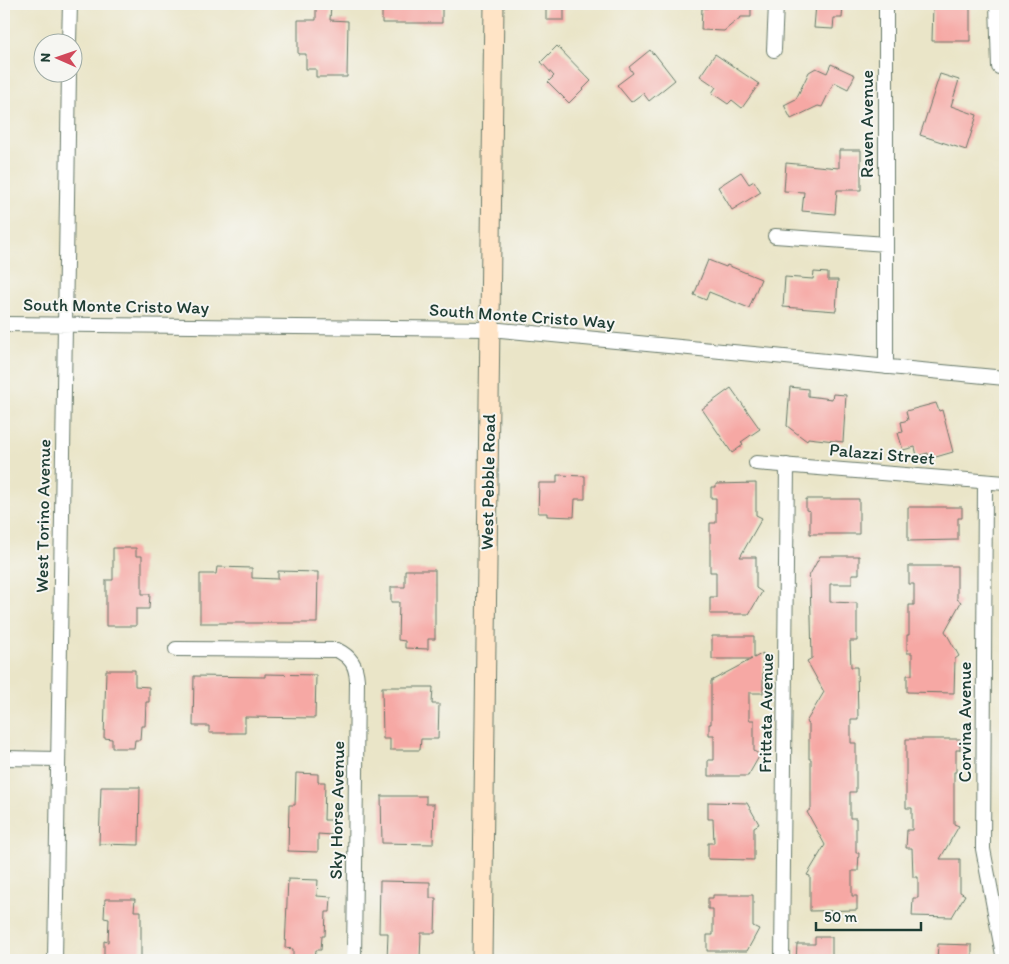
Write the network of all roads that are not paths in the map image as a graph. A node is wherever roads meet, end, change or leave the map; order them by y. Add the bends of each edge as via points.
1 (70, 4) edge
2 (494, 4) edge
3 (776, 4) edge
4 (886, 4) edge
5 (996, 4) edge
6 (69, 32) edge
7 (774, 50) dead end
8 (999, 67) dead end
9 (69, 82) edge
10 (775, 236) dead end
11 (886, 244) junction
12 (4, 324) edge
13 (65, 324) junction
14 (490, 329) junction
15 (886, 367) junction
16 (1005, 378) edge
17 (756, 463) dead end
18 (787, 465) junction
19 (985, 482) junction
20 (1005, 483) edge
21 (176, 649) dead end
22 (4, 758) edge
23 (58, 759) junction
24 (56, 960) edge
25 (354, 960) edge
26 (482, 960) edge
27 (782, 960) edge
28 (1004, 960) edge

1 - 6 street
2 - 14 street, West Pebble Road
3 - 7 street
4 - 11 street, Raven Avenue
5 - 8 street
9 - 13 street, West Torino Avenue
10 - 11 street
11 - 15 street, Raven Avenue
12 - 13 street, South Monte Cristo Way
13 - 14 street, South Monte Cristo Way
13 - 23 street, West Torino Avenue
14 - 15 street, South Monte Cristo Way
14 - 26 street, West Pebble Road
15 - 16 street, South Monte Cristo Way
17 - 18 street, Palazzi Street
18 - 19 street, Palazzi Street
18 - 27 street, Frittata Avenue
19 - 20 street, Palazzi Street
19 - 28 street, Corvina Avenue via 983,848
21 - 25 street, Sky Horse Avenue via 338,650 353,661 358,680
22 - 23 street
23 - 24 street, West Torino Avenue

